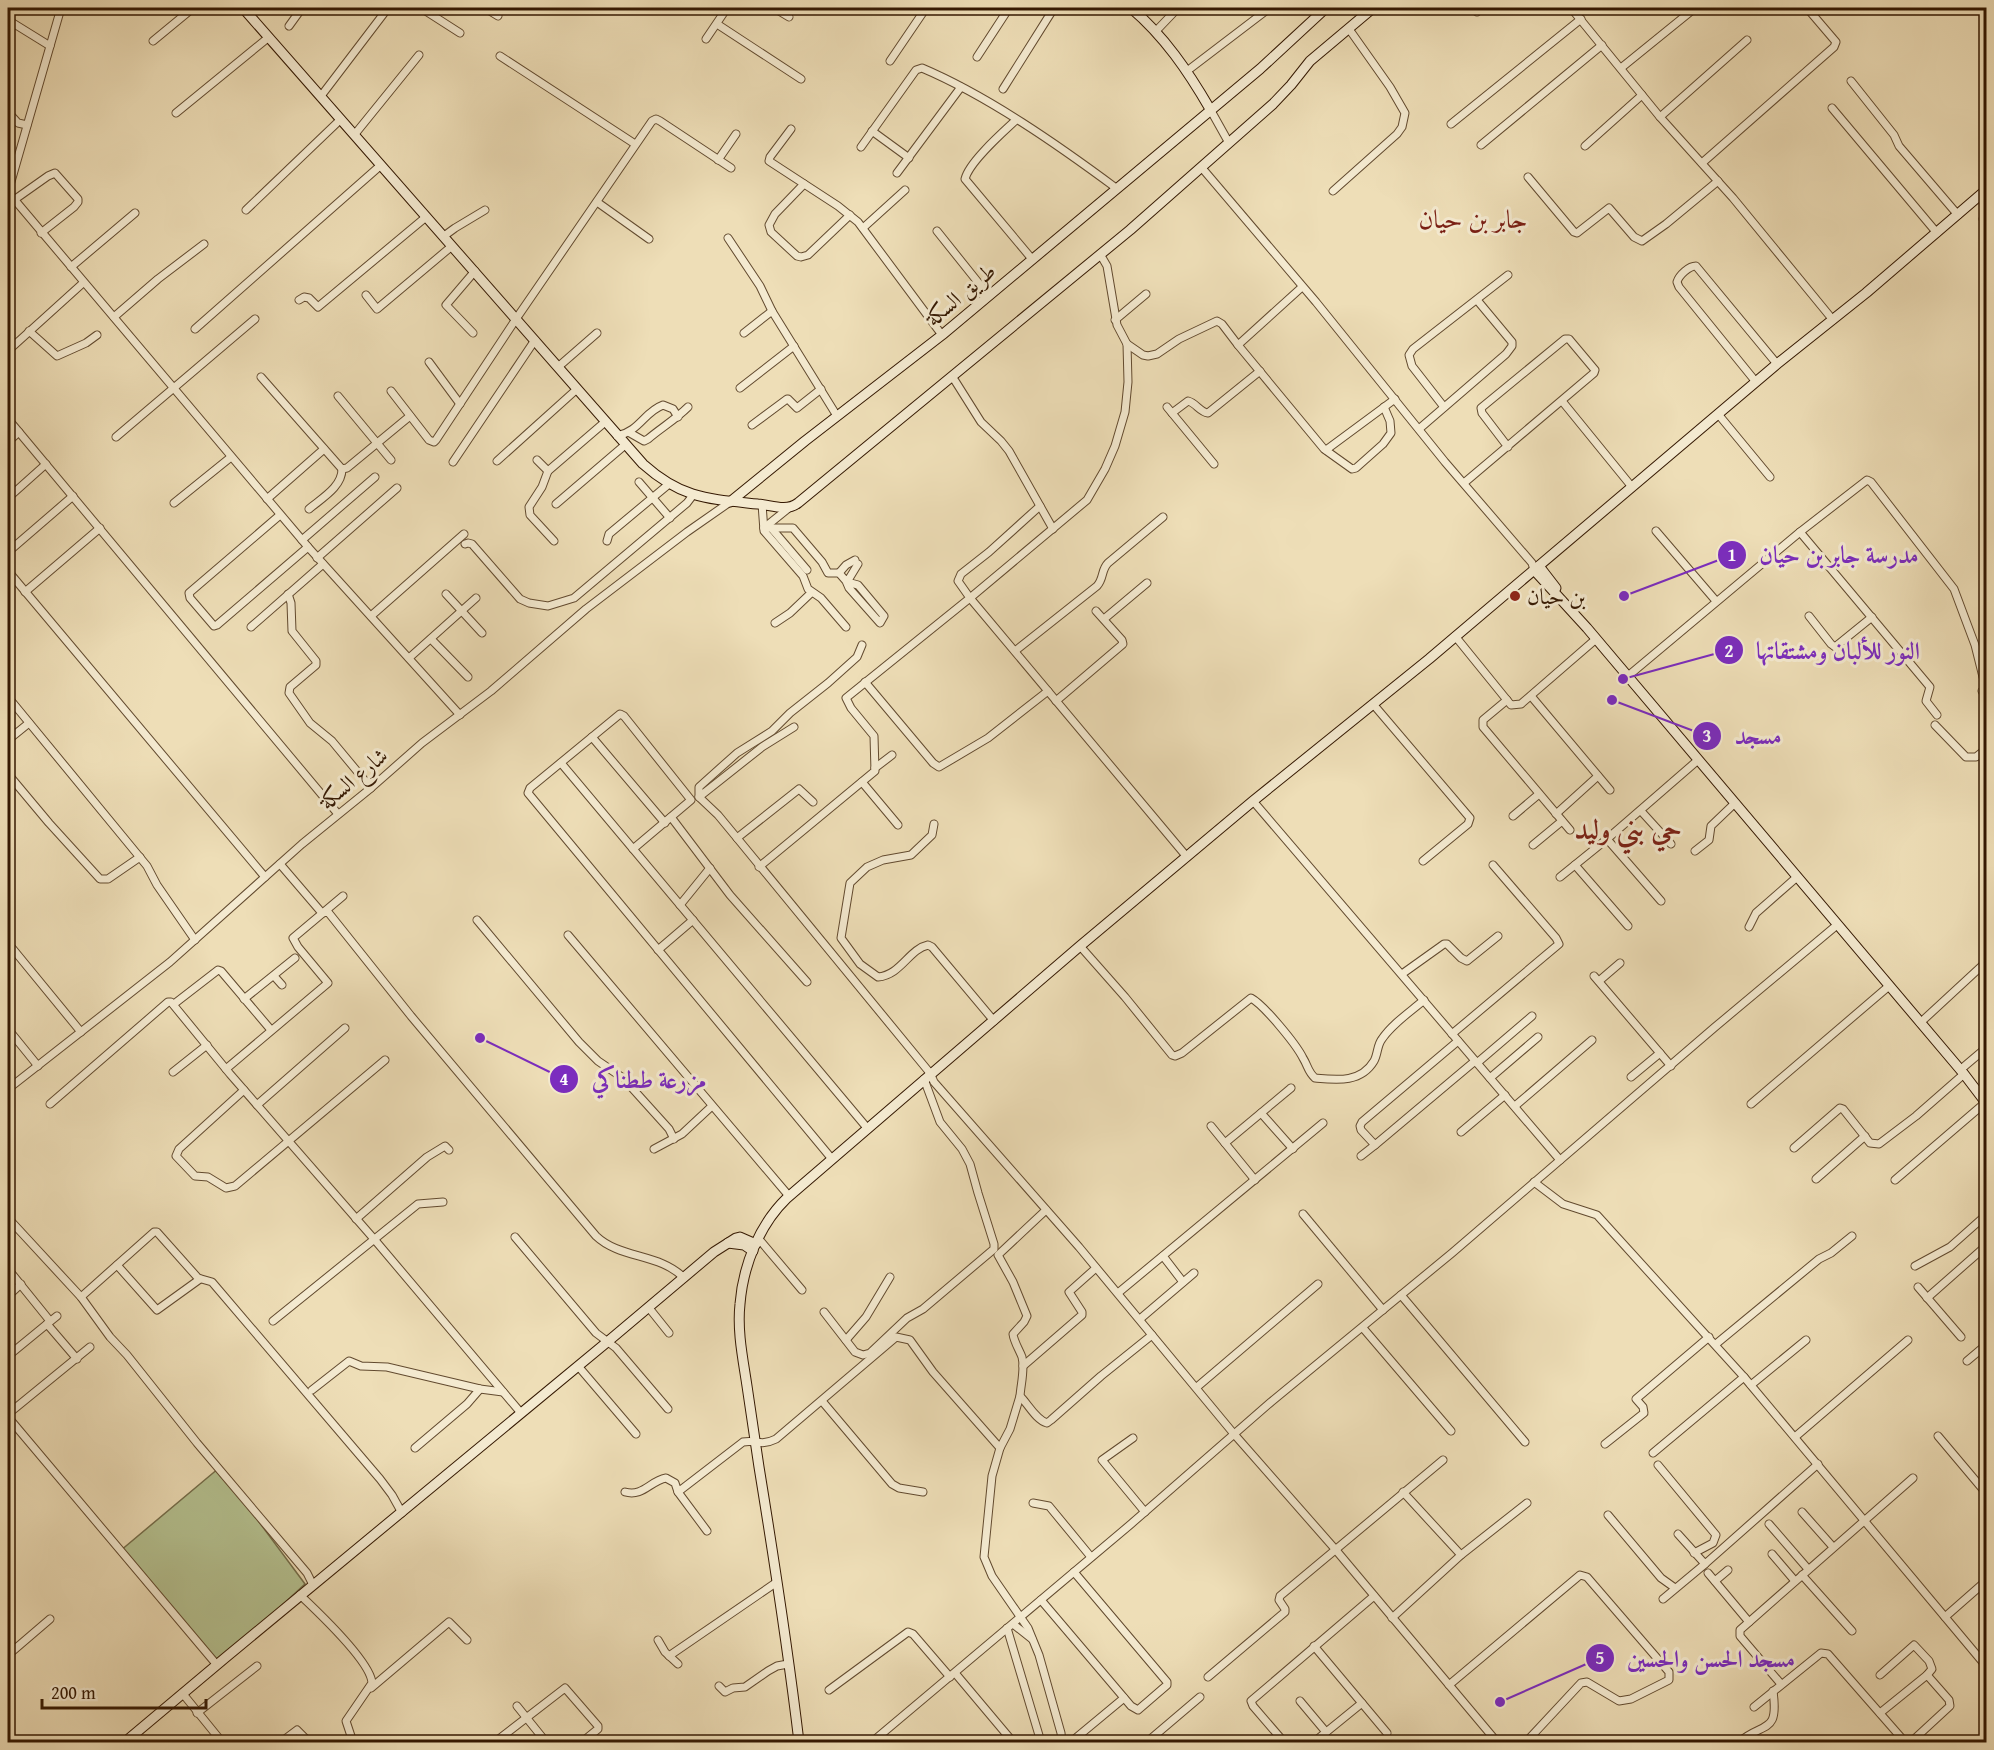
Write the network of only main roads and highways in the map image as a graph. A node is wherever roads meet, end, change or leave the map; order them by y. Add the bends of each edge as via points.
1 (243, 8) edge
2 (1131, 8) edge
3 (1326, 8) edge
4 (1373, 8) edge
5 (1210, 109) junction
6 (1986, 190) edge
7 (730, 502) junction
8 (1538, 565) junction
9 (1525, 578) junction
10 (1547, 581) junction
11 (1986, 1103) edge
12 (766, 1224) junction
13 (740, 1237) junction
14 (726, 1243) junction
15 (756, 1244) junction
16 (798, 1742) edge
17 (125, 1743) edge

1 - 7 main road via 624,445 669,484 693,495
2 - 5 main road via 1156,31
3 - 5 main road, طريق السكة
4 - 7 main road via 1310,61 1273,104 1202,168 798,503 783,508
5 - 7 main road, طريق السكة via 942,335
6 - 8 main road
8 - 9 main road
8 - 10 main road
8 - 10 main road
9 - 10 main road
9 - 12 main road via 927,1076 789,1196
10 - 11 main road
12 - 13 main road
12 - 15 main road
13 - 14 main road
13 - 15 main road
14 - 15 main road
14 - 17 main road
15 - 16 main road via 739,1307 741,1343

